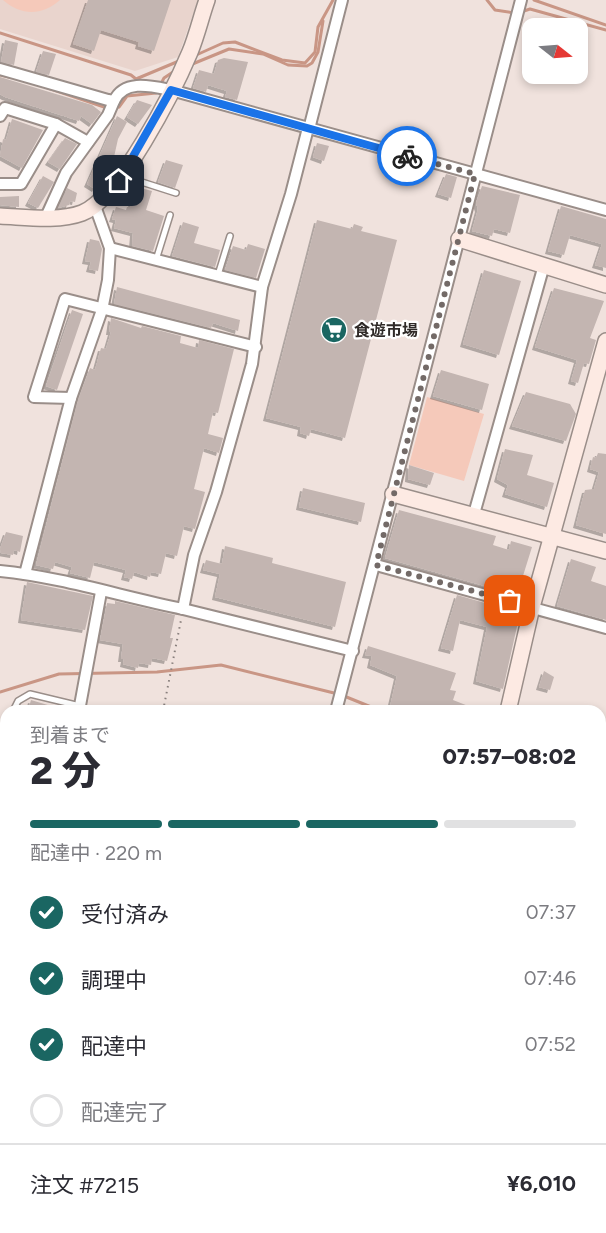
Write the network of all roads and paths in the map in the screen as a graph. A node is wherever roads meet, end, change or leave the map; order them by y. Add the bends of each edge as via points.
1 (207, 0) edge
2 (342, 0) edge
3 (521, 0) edge
4 (0, 69) edge
5 (171, 90) junction
6 (114, 101) junction
7 (0, 116) edge
8 (56, 123) junction
9 (309, 129) junction
10 (88, 142) junction
11 (475, 174) junction
12 (122, 176) junction
13 (0, 184) edge
14 (176, 193) dead end
15 (95, 206) junction
16 (606, 210) edge
17 (170, 215) dead end
18 (0, 216) edge
19 (46, 217) junction
20 (230, 236) dead end
21 (459, 239) junction
22 (110, 248) junction
23 (156, 260) junction
24 (544, 265) junction
25 (218, 275) junction
26 (606, 285) edge
27 (262, 287) junction
28 (102, 310) junction
29 (606, 341) edge
30 (256, 347) junction
31 (72, 398) junction
32 (393, 494) junction
33 (474, 514) junction
34 (552, 536) junction
35 (606, 551) edge
36 (376, 565) junction
37 (0, 572) edge
38 (25, 574) junction
39 (100, 592) junction
40 (532, 607) junction
41 (183, 609) junction
42 (606, 628) edge
43 (353, 651) junction
44 (16, 705) edge
45 (67, 705) edge
46 (81, 705) edge
47 (164, 705) edge
48 (338, 705) edge
49 (509, 705) edge

1 - 5 street via 191,50
2 - 9 street
3 - 11 street
4 - 6 street
5 - 6 street via 131,86 118,92
5 - 9 street
5 - 12 street
6 - 10 street
7 - 8 street via 5,108
8 - 10 street
8 - 13 street via 21,184
9 - 11 street
9 - 27 street
10 - 19 street via 66,173
11 - 16 street
11 - 21 street
12 - 14 lane
12 - 15 street
15 - 19 street via 81,214
15 - 22 street
17 - 23 lane
18 - 19 street
20 - 25 lane
21 - 24 street
21 - 32 street
22 - 23 street
22 - 28 street
23 - 25 street
24 - 26 street
24 - 33 street
25 - 27 street
27 - 30 street
28 - 30 street
28 - 31 street
28 - 31 street via 64,299 34,397
29 - 34 street
30 - 41 street via 216,492 194,555
31 - 38 street
32 - 33 street
32 - 36 street
33 - 34 street
34 - 35 street
34 - 40 street
36 - 40 street
36 - 43 street
37 - 38 street
38 - 39 street
39 - 41 street
39 - 46 street
40 - 42 street
40 - 49 street
41 - 43 street
41 - 47 path
43 - 48 street
44 - 45 lane via 30,694

